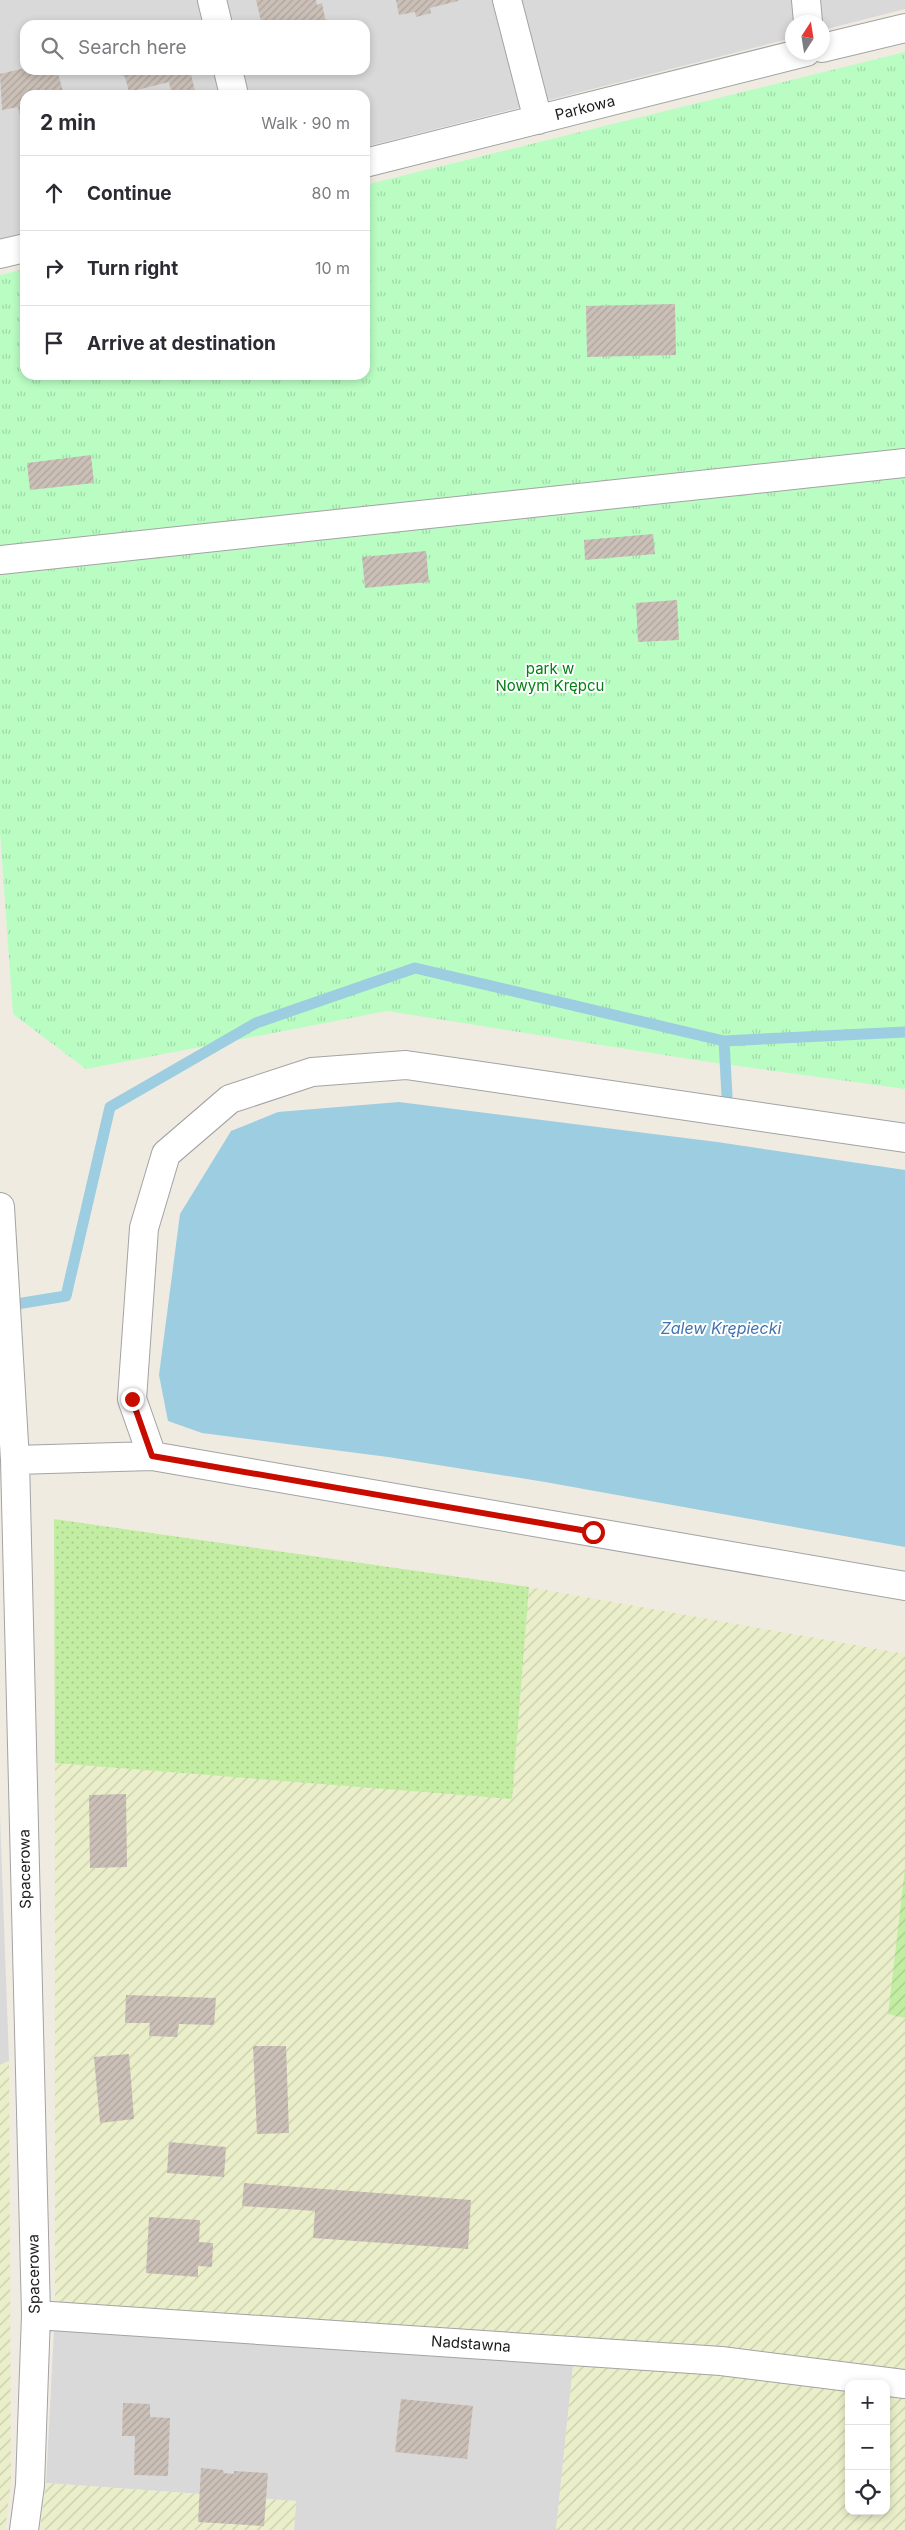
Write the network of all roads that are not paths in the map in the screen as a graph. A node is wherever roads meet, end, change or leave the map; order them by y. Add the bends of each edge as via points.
1 (212, 0) edge
2 (507, 0) edge
3 (806, 0) edge
4 (807, 15) edge
5 (217, 20) edge
6 (905, 28) edge
7 (830, 46) edge
8 (785, 57) edge
9 (229, 75) edge
10 (233, 90) edge
11 (538, 120) junction
12 (370, 162) edge
13 (20, 249) edge
14 (0, 254) edge
15 (905, 463) edge
16 (0, 560) edge
17 (905, 1138) edge
18 (0, 1208) edge
19 (152, 1456) junction
20 (15, 1460) junction
21 (905, 1586) edge
22 (36, 2315) junction
23 (905, 2384) edge
24 (24, 2530) edge

1 - 5 street
2 - 11 street
3 - 4 street
6 - 7 street
8 - 11 street, Parkowa
9 - 10 street
11 - 12 street, Parkowa
13 - 14 street
15 - 16 street
17 - 19 street via 406,1064 312,1072 230,1099 166,1154 144,1228 132,1399
18 - 20 street, Spacerowa
19 - 20 street
19 - 21 street
20 - 22 street, Spacerowa
22 - 23 street, Nadstawna via 722,2361
22 - 24 street, Spacerowa via 30,2485

